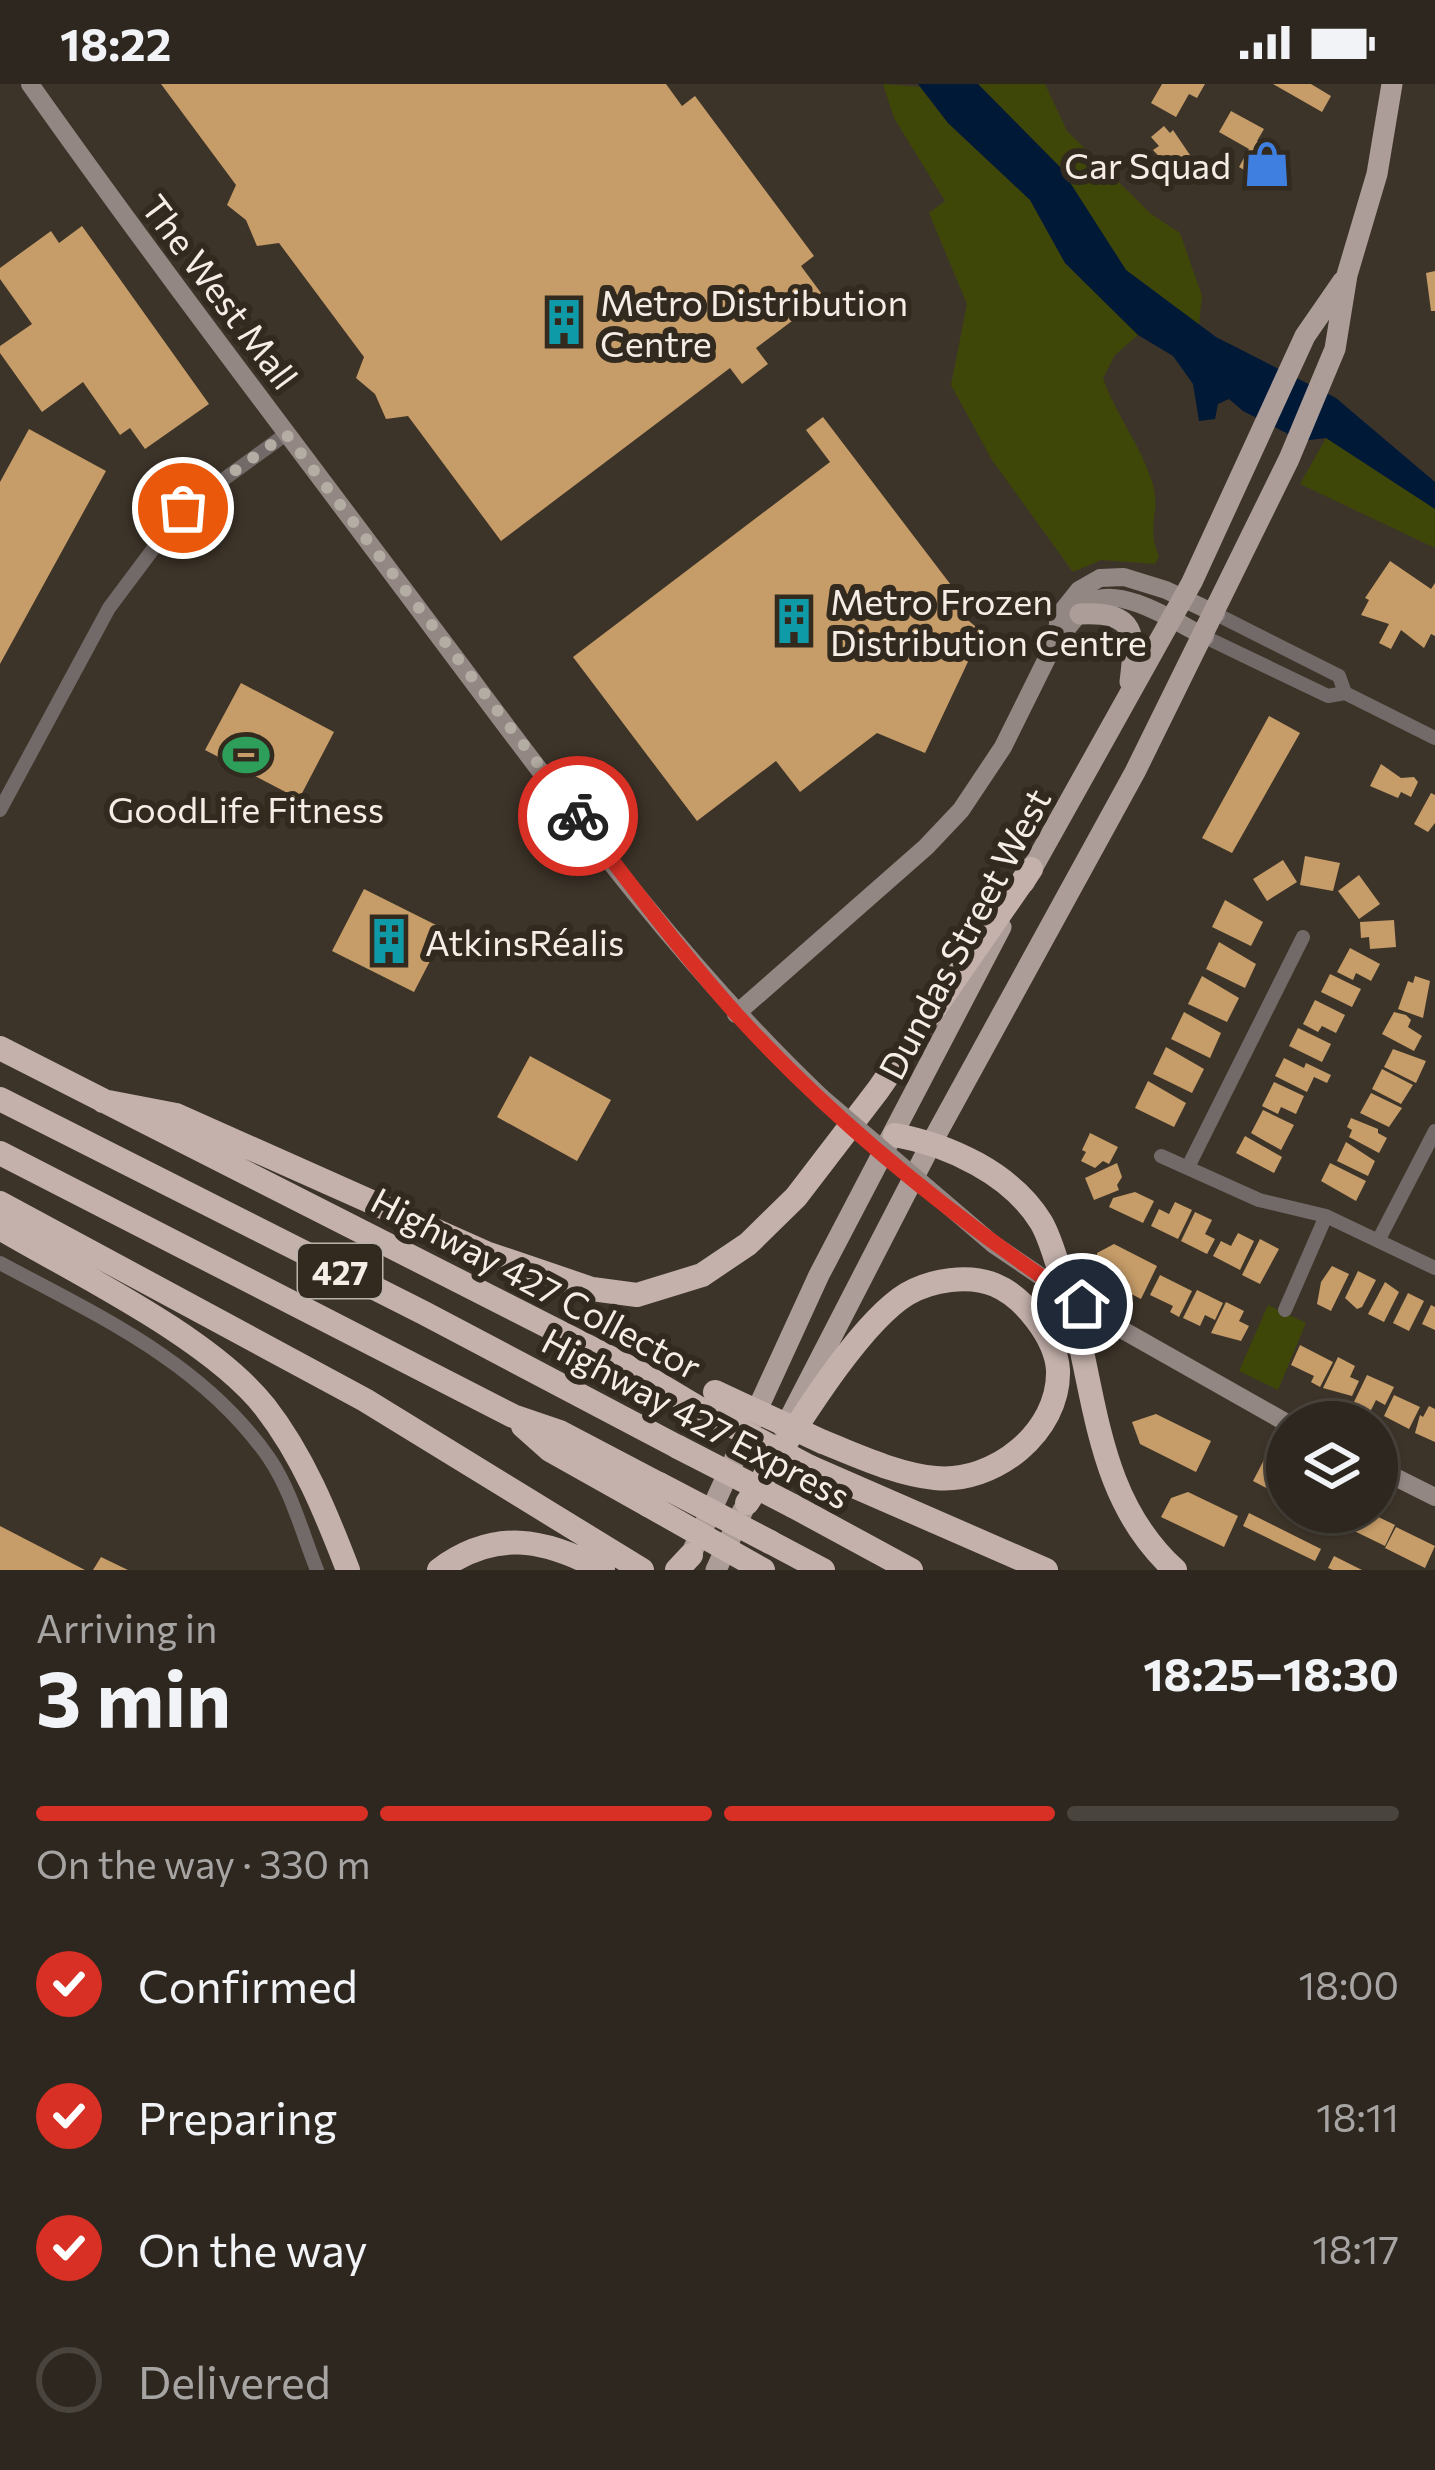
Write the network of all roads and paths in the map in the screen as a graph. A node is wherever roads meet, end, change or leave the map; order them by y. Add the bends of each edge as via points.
1 (30, 84) edge
2 (1393, 84) edge
3 (1347, 275) junction
4 (286, 434) junction
5 (1184, 598) junction
6 (1080, 614) junction
7 (1216, 614) junction
8 (1171, 620) junction
9 (1205, 638) junction
10 (1056, 640) junction
11 (1345, 693) junction
12 (1129, 695) junction
13 (1435, 738) edge
14 (0, 809) edge
15 (1031, 869) junction
16 (1303, 937) dead end
17 (736, 1014) junction
18 (0, 1048) edge
19 (0, 1099) edge
20 (103, 1101) junction
21 (1435, 1131) edge
22 (895, 1135) junction
23 (932, 1142) junction
24 (0, 1153) edge
25 (1161, 1156) dead end
26 (1189, 1165) junction
27 (0, 1203) edge
28 (1326, 1216) junction
29 (0, 1228) edge
30 (1379, 1239) junction
31 (0, 1263) edge
32 (1435, 1268) edge
33 (1286, 1310) dead end
34 (708, 1401) junction
35 (1266, 1411) edge
36 (1398, 1478) edge
37 (847, 1486) junction
38 (653, 1494) junction
39 (1435, 1497) edge
40 (746, 1503) junction
41 (601, 1560) edge
42 (684, 1565) edge
43 (317, 1570) edge
44 (348, 1570) edge
45 (439, 1570) edge
46 (642, 1570) edge
47 (716, 1570) edge
48 (763, 1570) edge
49 (823, 1570) edge
50 (911, 1570) edge
51 (1016, 1570) edge
52 (1046, 1570) edge
53 (1175, 1570) edge

1 - 4 main road, The West Mall
2 - 3 main road
3 - 5 main road, Dundas Street West via 1305,336
3 - 7 main road, Dundas Street West via 1336,349
4 - 14 street via 183,508 110,608
4 - 17 main road, The West Mall
5 - 7 main road
5 - 8 main road, Dundas Street West
5 - 10 main road via 1124,577 1094,580 1059,615
6 - 8 main road via 1094,600 1114,597
6 - 10 main road
6 - 12 main road via 1106,613 1127,625 1134,639
7 - 9 main road, Dundas Street West
7 - 11 street via 1339,676
8 - 9 main road
8 - 12 main road, Dundas Street West
9 - 11 street via 1328,696
9 - 23 main road, Dundas Street West
10 - 17 main road via 1003,748 961,810
11 - 13 street
12 - 15 main road, Dundas Street West
15 - 20 highway via 796,1197 702,1275 637,1295 592,1289 486,1253 176,1115
15 - 22 main road, Dundas Street West
16 - 26 street
17 - 35 main road, The West Mall, bridge via 994,1244 1105,1320
18 - 20 highway, Highway 427 Collector / 427
19 - 50 highway, Highway 427 Express / 427, bridge
20 - 34 highway, Highway 427 Collector / 427
21 - 30 street
22 - 23 highway
22 - 42 main road, Dundas Street West via 819,1274
23 - 40 main road, Dundas Street West
23 - 53 highway via 990,1172 1042,1223 1071,1302 1122,1504
24 - 38 highway, 427 via 513,1416 560,1432
25 - 26 street
26 - 28 street via 1259,1200
27 - 41 highway via 266,1343
28 - 30 street
28 - 33 street
29 - 44 highway via 206,1351 263,1404 300,1458
30 - 32 street
31 - 43 street via 159,1349 221,1401 272,1461
34 - 37 highway, Highway 427 Collector / 427, bridge
34 - 40 highway, bridge via 823,1442 886,1467 938,1478 975,1474 1005,1462 1051,1410 1058,1369 1047,1334 995,1285 957,1279 906,1295 862,1335
36 - 39 main road
37 - 51 highway
37 - 52 highway, Highway 427 Collector / 427
38 - 48 highway, bridge
38 - 49 highway, 427, bridge
40 - 47 main road, Dundas Street West
41 - 45 highway via 507,1541 464,1551
41 - 46 highway

